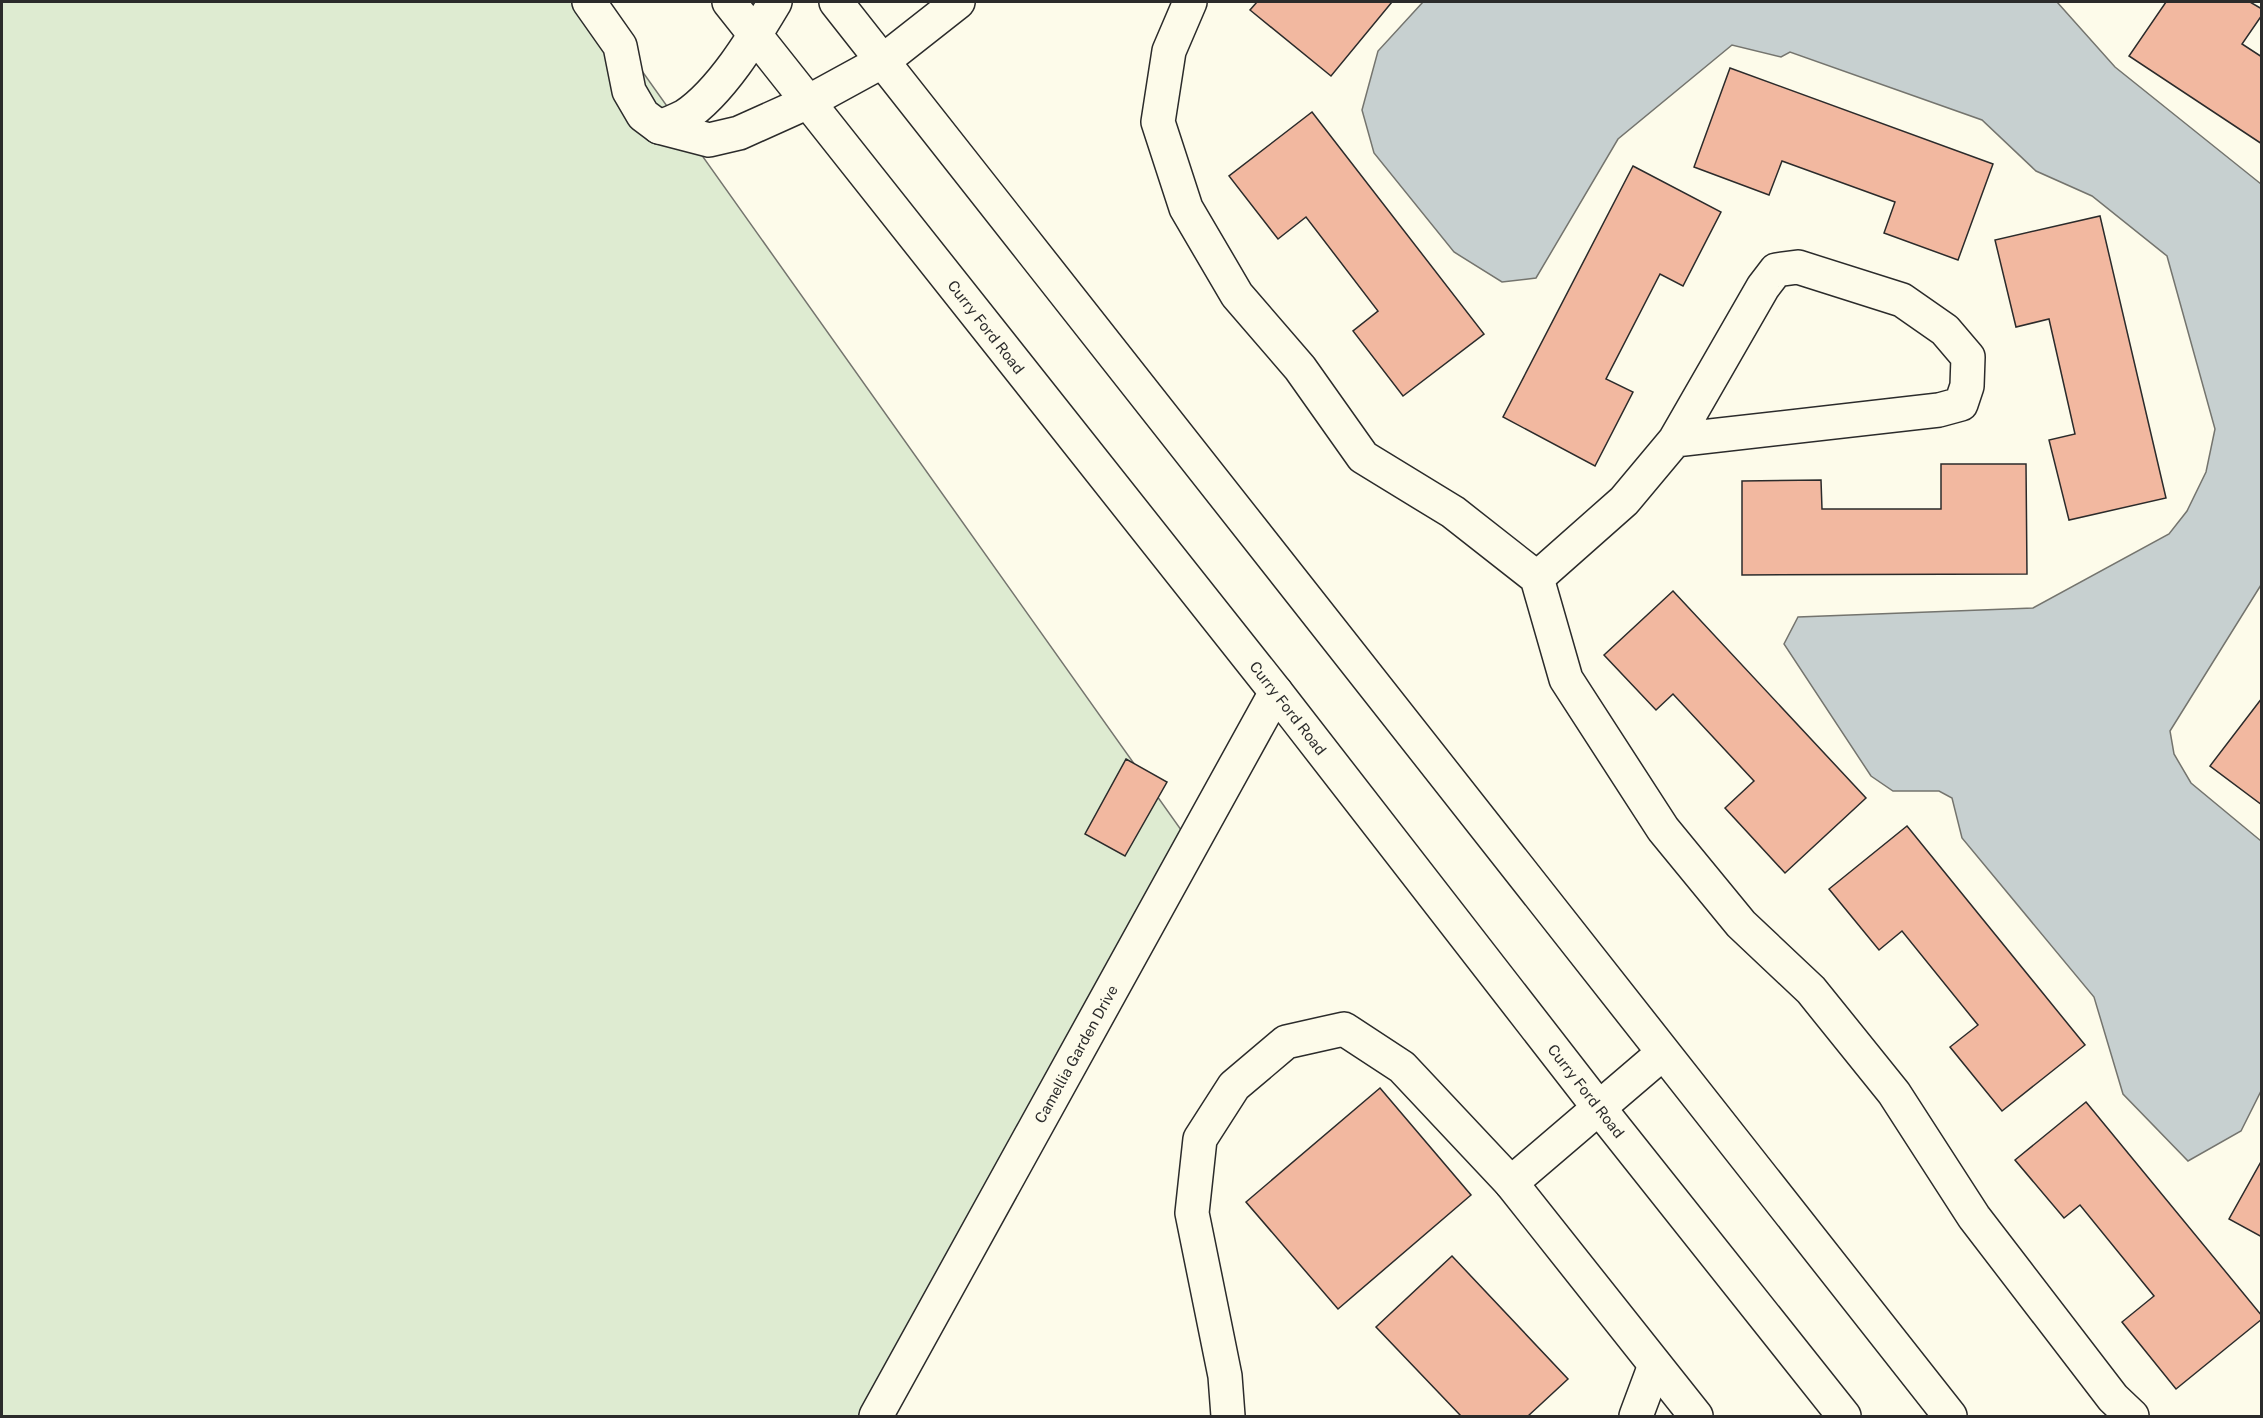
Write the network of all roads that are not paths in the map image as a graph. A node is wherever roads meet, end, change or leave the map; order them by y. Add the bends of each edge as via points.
1 (589, 2) edge
2 (729, 2) edge
3 (775, 2) edge
4 (836, 2) edge
5 (958, 2) edge
6 (1190, 2) edge
7 (755, 35) junction
8 (883, 61) junction
9 (808, 102) junction
10 (659, 127) junction
11 (1675, 440) junction
12 (1537, 578) junction
13 (1276, 692) junction
14 (1663, 1053) junction
15 (1599, 1108) junction
16 (1511, 1183) junction
17 (1655, 1365) junction
18 (876, 1416) edge
19 (1228, 1416) edge
20 (1636, 1416) edge
21 (1696, 1416) edge
22 (1844, 1416) edge
23 (1950, 1416) edge
24 (2132, 1416) edge

1 - 10 main road via 620,46 629,92 643,115
2 - 7 main road, Curry Ford Road
3 - 7 main road
4 - 8 main road
5 - 8 main road
6 - 12 main road via 1169,51 1158,122 1186,208 1237,295 1300,368 1363,457 1453,512
7 - 9 main road, Curry Ford Road
7 - 10 main road via 707,97 684,116
8 - 9 main road
8 - 14 main road
9 - 10 main road via 740,133 710,140
9 - 13 main road, Curry Ford Road
11 - 11 main road via 1939,410 1960,404 1968,386 1968,357 1945,330 1902,300 1798,267 1776,270
11 - 12 main road via 1624,501
12 - 24 main road via 1566,679 1663,829 1741,924 1811,990 1887,1084 1974,1216 2113,1398
13 - 15 main road, Curry Ford Road
13 - 18 main road, Camellia Garden Drive
14 - 15 main road
14 - 23 main road
15 - 16 main road
15 - 22 main road, Curry Ford Road
16 - 17 main road
16 - 19 main road via 1402,1067 1344,1029 1286,1042 1234,1086 1200,1139 1192,1213 1225,1376
17 - 20 main road
17 - 21 main road

